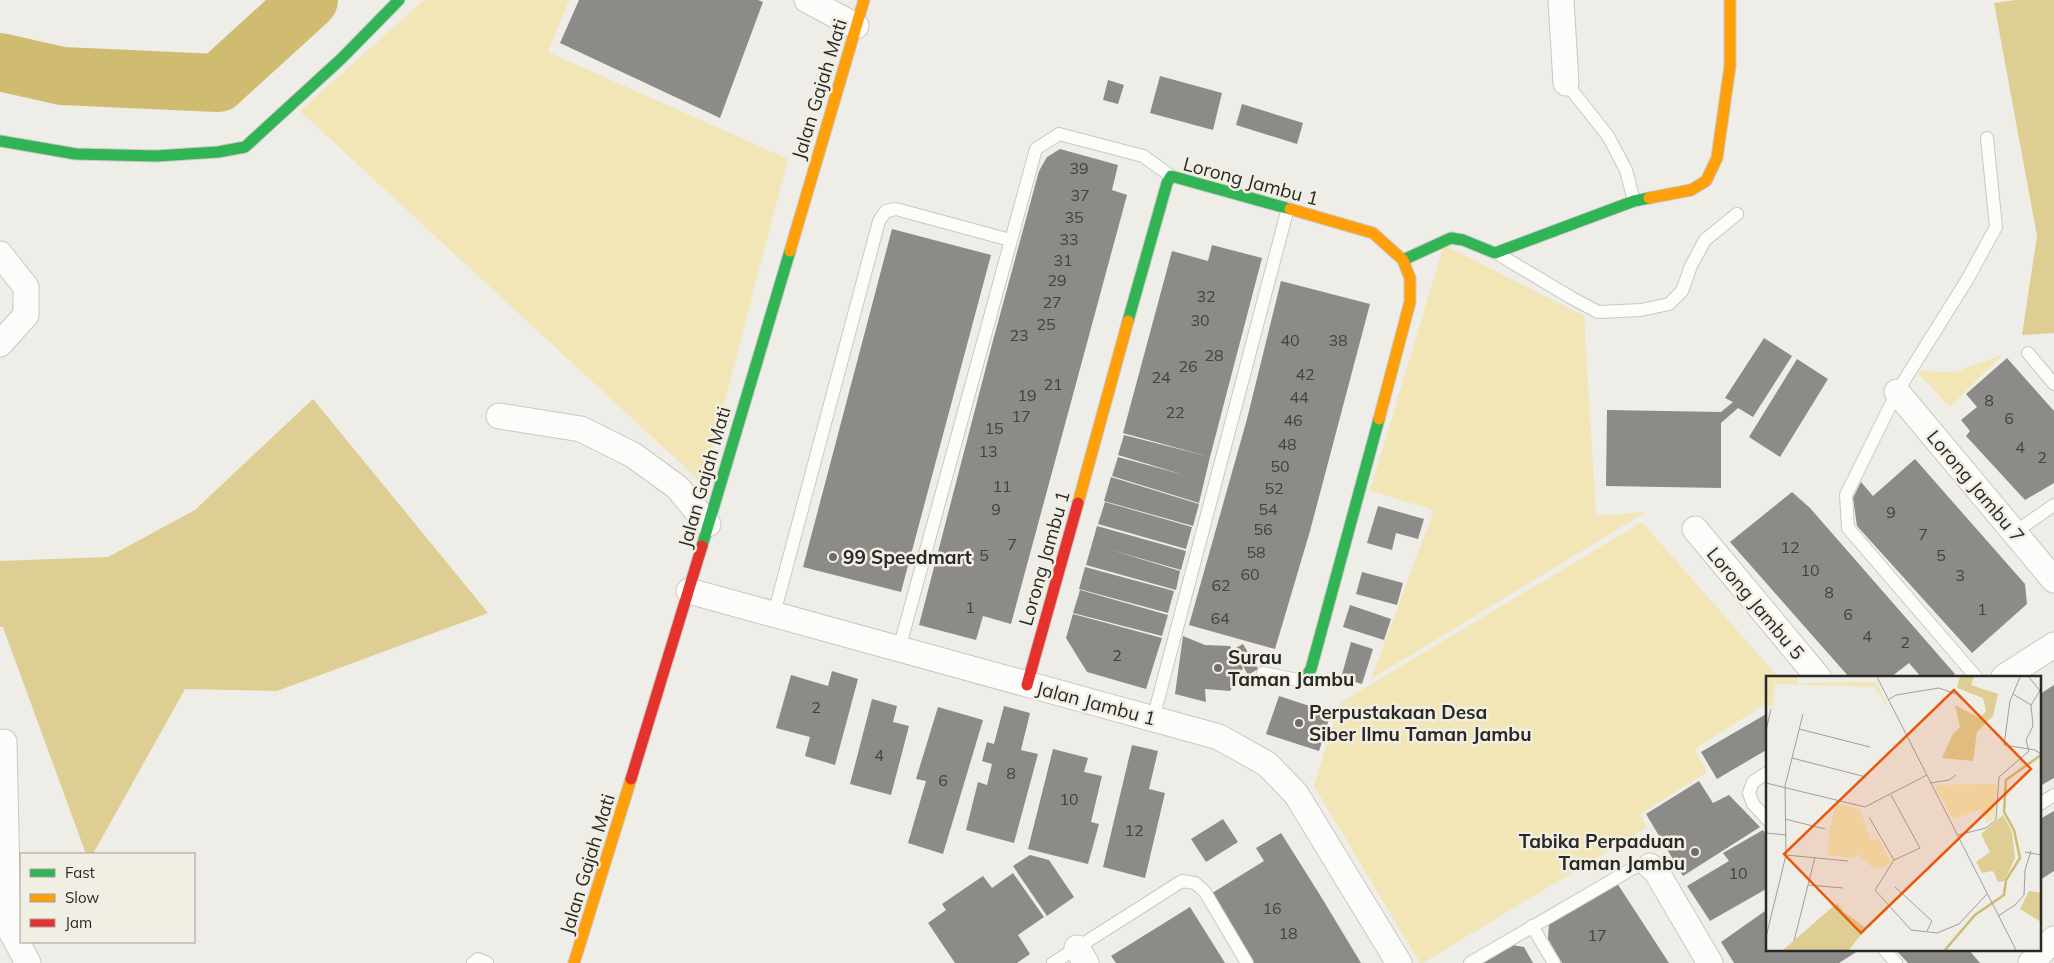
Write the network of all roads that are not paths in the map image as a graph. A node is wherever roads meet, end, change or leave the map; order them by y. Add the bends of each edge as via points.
1 (399, 0) edge
2 (807, 0) edge
3 (864, 0) edge
4 (1561, 0) edge
5 (1730, 0) edge
6 (856, 26) junction
7 (1566, 83) joint
8 (1987, 138) dead end
9 (0, 141) edge
10 (1171, 176) junction
11 (1634, 201) junction
12 (1288, 208) junction
13 (1736, 214) dead end
14 (1010, 240) junction
15 (1495, 253) junction
16 (0, 254) edge
17 (1403, 260) junction
18 (0, 344) edge
19 (2028, 352) dead end
20 (2054, 384) edge
21 (1897, 392) junction
22 (499, 416) dead end
23 (2054, 504) edge
24 (708, 524) junction
25 (1695, 529) dead end
26 (2015, 532) junction
27 (2054, 580) edge
28 (688, 591) junction
29 (774, 614) junction
30 (2054, 645) edge
31 (899, 649) junction
32 (1263, 673) dead end
33 (1817, 676) edge
34 (1975, 676) edge
35 (2006, 676) edge
36 (1305, 678) joint
37 (1027, 684) junction
38 (1153, 719) junction
39 (4, 742) dead end
40 (1766, 773) edge
41 (2054, 795) edge
42 (2042, 803) edge
43 (1766, 818) edge
44 (1650, 866) joint
45 (1532, 926) junction
46 (2049, 936) edge
47 (2042, 946) edge
48 (1885, 950) edge
49 (2040, 950) edge
50 (1082, 955) edge
51 (28, 963) edge
52 (473, 963) edge
53 (487, 963) edge
54 (574, 963) edge
55 (1053, 963) edge
56 (1247, 963) edge
57 (1399, 963) edge
58 (1470, 963) edge
59 (1554, 963) edge
60 (1710, 963) edge
61 (1896, 963) edge
62 (2031, 963) edge

1 - 9 street via 341,59 245,147 156,156 76,154
2 - 6 street
3 - 6 street, Jalan Gajah Mati
4 - 7 street
5 - 11 street via 1730,66 1717,158 1706,181 1692,190
6 - 24 street, Jalan Gajah Mati
7 - 11 lane via 1608,136 1626,170
8 - 21 lane via 1996,227
10 - 12 street, Lorong Jambu 1
10 - 14 lane via 1143,156 1059,134 1036,149
10 - 37 street, Lorong Jambu 1
11 - 15 street
12 - 17 street, Lorong Jambu 1 via 1373,233
12 - 38 lane
13 - 15 lane via 1705,240 1682,291 1669,304 1641,310 1598,312
14 - 29 lane via 896,209 886,211 879,221
14 - 31 lane
15 - 17 street via 1450,238
16 - 18 street via 26,287 26,315
17 - 36 street via 1410,278 1410,302 1311,669
19 - 20 lane
21 - 26 street, Lorong Jambu 7
21 - 34 lane via 1846,495 1848,528
22 - 24 street via 581,429 634,456 677,487
23 - 26 lane
24 - 28 street, Jalan Gajah Mati
25 - 33 street, Lorong Jambu 5
26 - 27 street, Lorong Jambu 7
28 - 29 street, Jalan Jambu 1
28 - 54 street, Jalan Gajah Mati
29 - 31 street, Jalan Jambu 1
30 - 35 street
31 - 37 street, Jalan Jambu 1
32 - 36 lane via 1298,680
37 - 38 street, Jalan Jambu 1
38 - 57 street, Jalan Jambu 1 via 1220,737 1267,764 1296,794
39 - 51 street via 8,925
40 - 43 lane via 1754,782 1749,793 1753,804
41 - 42 lane
44 - 45 lane via 1635,867
44 - 60 street
45 - 58 lane
45 - 59 lane
46 - 47 street
48 - 61 lane
49 - 62 street
50 - 55 lane
50 - 56 lane via 1182,881 1195,883 1205,892
52 - 53 lane via 478,959

